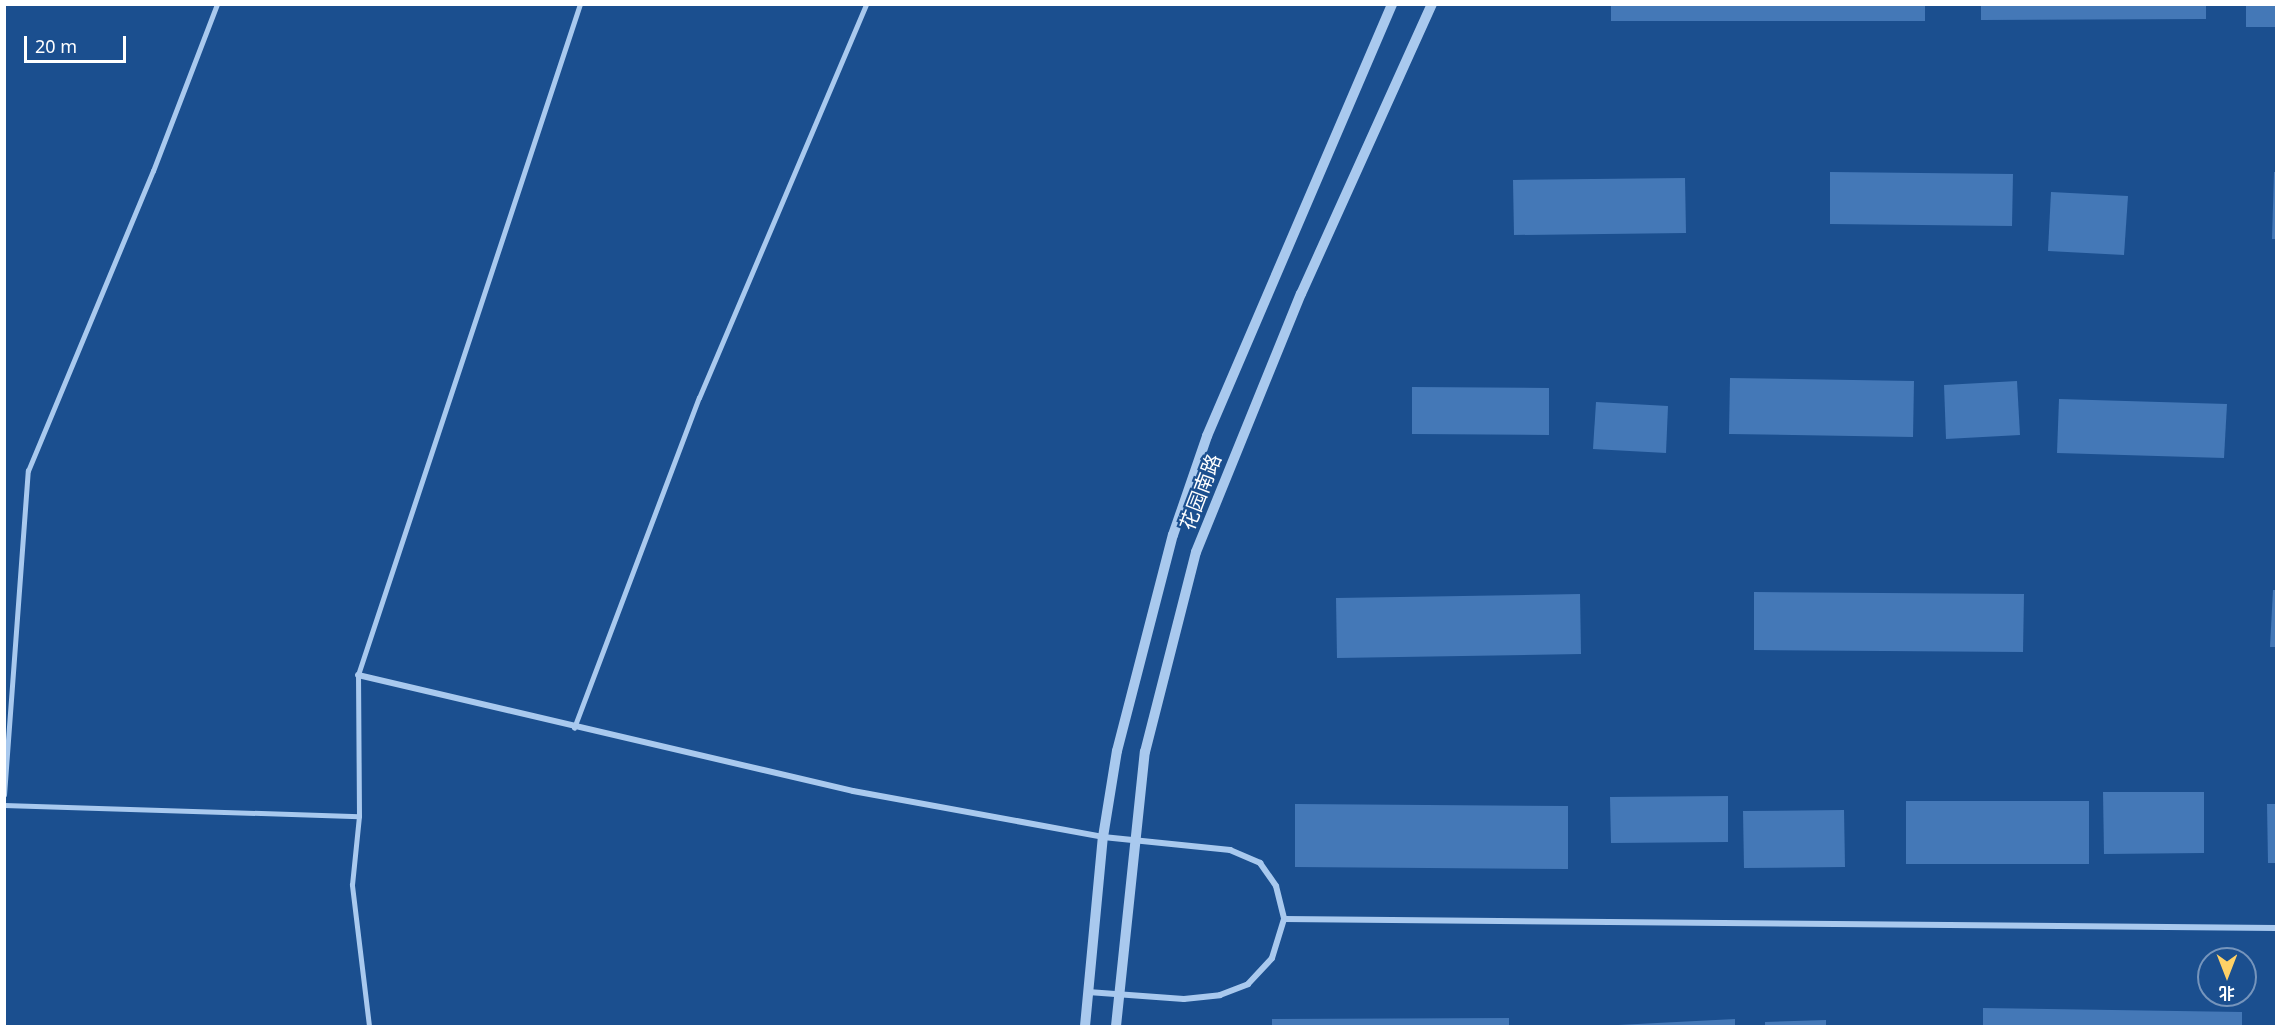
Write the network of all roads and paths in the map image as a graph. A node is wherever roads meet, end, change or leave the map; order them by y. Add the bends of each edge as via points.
1 (217, 4) edge
2 (580, 4) edge
3 (866, 4) edge
4 (1392, 4) edge
5 (1432, 4) edge
6 (358, 675) junction
7 (574, 728) junction
8 (4, 795) edge
9 (4, 805) edge
10 (359, 816) junction
11 (1102, 837) junction
12 (1135, 840) junction
13 (1284, 919) junction
14 (2277, 928) edge
15 (1088, 992) junction
16 (1120, 994) junction
17 (369, 1026) edge
18 (1085, 1026) edge
19 (1116, 1026) edge

1 - 8 lane via 153,171 28,471
2 - 6 lane
3 - 7 lane via 699,398
4 - 11 street, 花园南路 via 1207,436 1173,535 1142,649
5 - 12 street, 花园南路 via 1301,294 1196,552 1145,752
6 - 7 street
6 - 10 lane
7 - 11 street via 853,790
9 - 10 lane
10 - 17 lane via 352,885
11 - 12 street
11 - 15 street, 花园南路
12 - 13 street via 1230,850 1260,863 1276,886
12 - 16 street, 花园南路
13 - 14 street
13 - 16 street via 1272,958 1248,984 1220,995 1184,999
15 - 16 street
15 - 18 street, 花园南路
16 - 19 street, 花园南路

